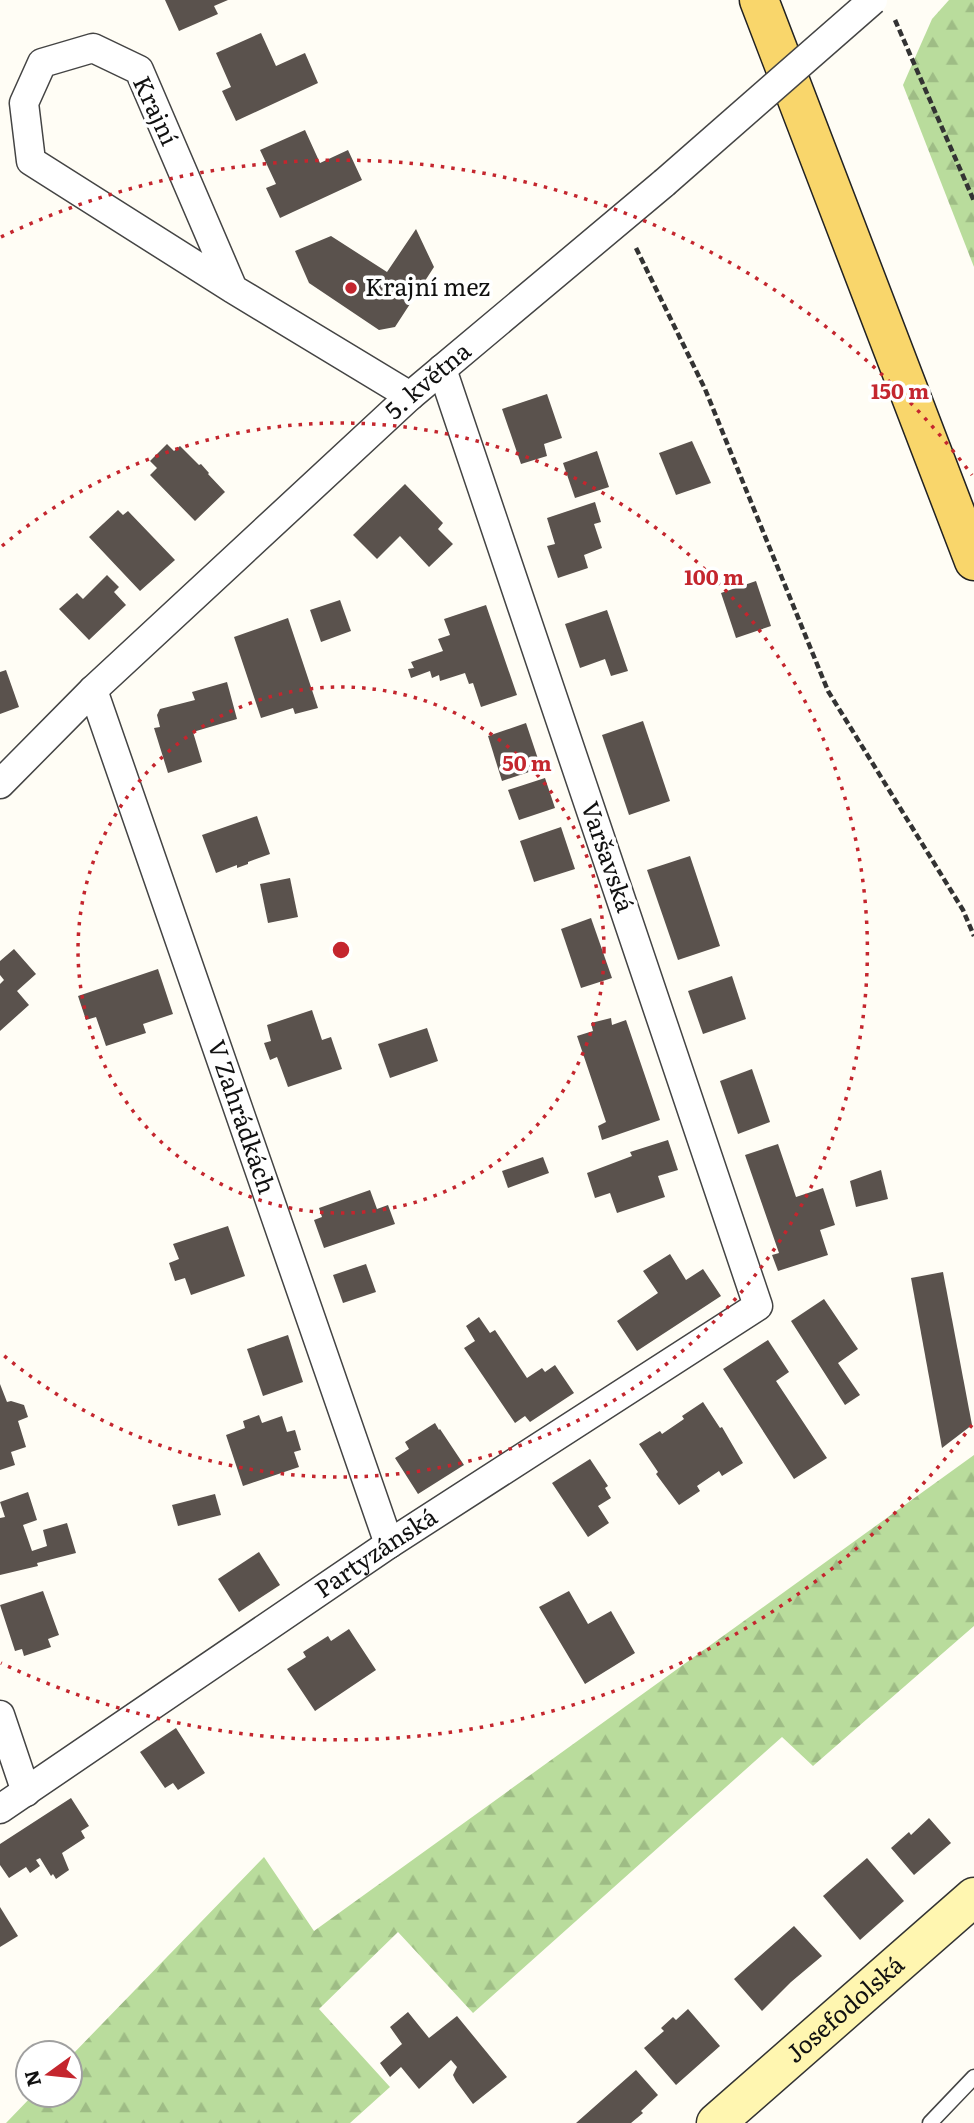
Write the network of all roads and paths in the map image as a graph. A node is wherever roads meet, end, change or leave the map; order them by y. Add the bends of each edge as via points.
1 (759, 0) edge
2 (883, 6) edge
3 (974, 201) edge
4 (621, 219) junction
5 (233, 289) junction
6 (442, 369) junction
7 (410, 396) junction
8 (974, 561) edge
9 (93, 690) junction
10 (0, 784) edge
11 (974, 936) edge
12 (758, 1306) joint
13 (389, 1544) junction
14 (0, 1715) edge
15 (26, 1791) junction
16 (0, 1809) edge
17 (974, 1897) edge
18 (974, 2077) edge
19 (716, 2123) edge
20 (930, 2123) edge

1 - 8 main road
2 - 3 path
2 - 4 street, 5. května, bridge
4 - 6 street, 5. května
4 - 11 path via 705,389 828,691 963,910
5 - 5 street, Krajní via 31,161 24,103 42,63 93,48 139,70
5 - 7 street, Krajní
6 - 7 street, 5. května
6 - 12 street, Varšavská
7 - 9 street, 5. května
9 - 10 street, 5. května
9 - 13 street, V Zahrádkách
12 - 13 street, Partyzánská
13 - 15 street, Partyzánská
14 - 15 street
15 - 16 street, Partyzánská
17 - 19 main road, Josefodolská
18 - 20 lane

